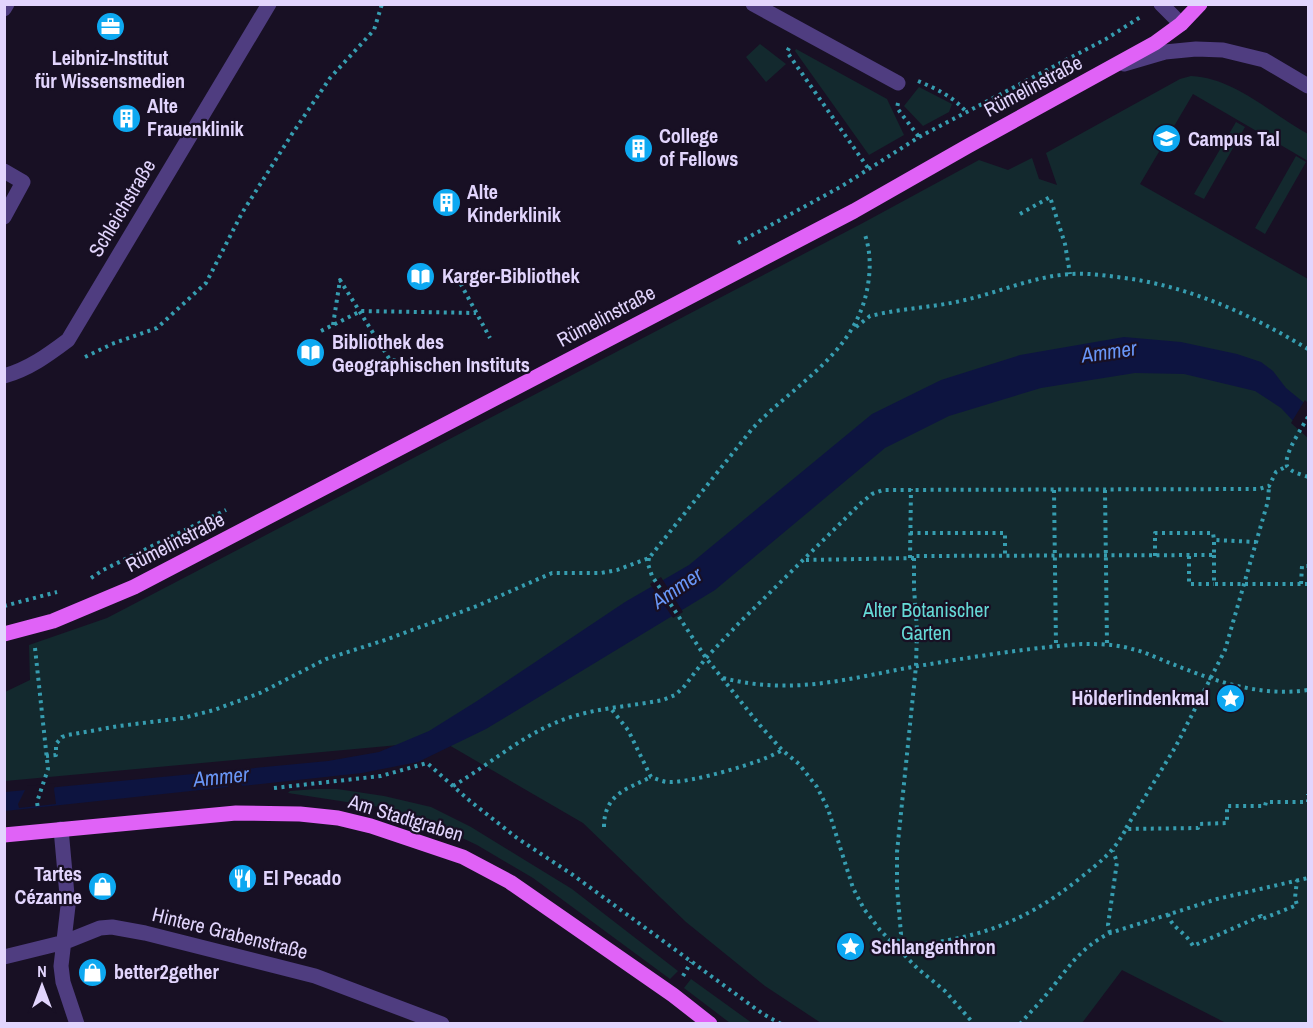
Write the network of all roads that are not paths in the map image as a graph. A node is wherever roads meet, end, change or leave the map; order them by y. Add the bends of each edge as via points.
1 (7, 4) edge
2 (269, 4) edge
3 (753, 4) edge
4 (1161, 4) edge
5 (1200, 4) edge
6 (4, 9) edge
7 (1181, 24) junction
8 (1111, 69) junction
9 (898, 83) road end
10 (1308, 86) edge
11 (4, 171) edge
12 (4, 217) edge
13 (4, 376) edge
14 (4, 634) edge
15 (61, 829) junction
16 (4, 835) edge
17 (65, 942) junction
18 (4, 957) edge
19 (77, 1023) edge
20 (442, 1023) edge
21 (710, 1023) edge

1 - 6 street
2 - 13 street, Schleichstraße via 68,340 45,358
3 - 9 street
4 - 7 street
5 - 7 main road, Rümelinstraße
7 - 8 main road, Rümelinstraße
8 - 10 street via 1165,52 1223,50 1264,60
8 - 14 main road, Rümelinstraße via 854,212 134,587 53,621
11 - 12 street via 23,182
15 - 16 main road, Am Stadtgraben
15 - 17 street via 68,906
15 - 21 main road, Am Stadtgraben via 265,813 338,819 402,835 463,857 510,882
17 - 18 street, Hintere Grabenstraße
17 - 19 street via 62,974
17 - 20 street, Hintere Grabenstraße via 100,928 146,933 315,976

